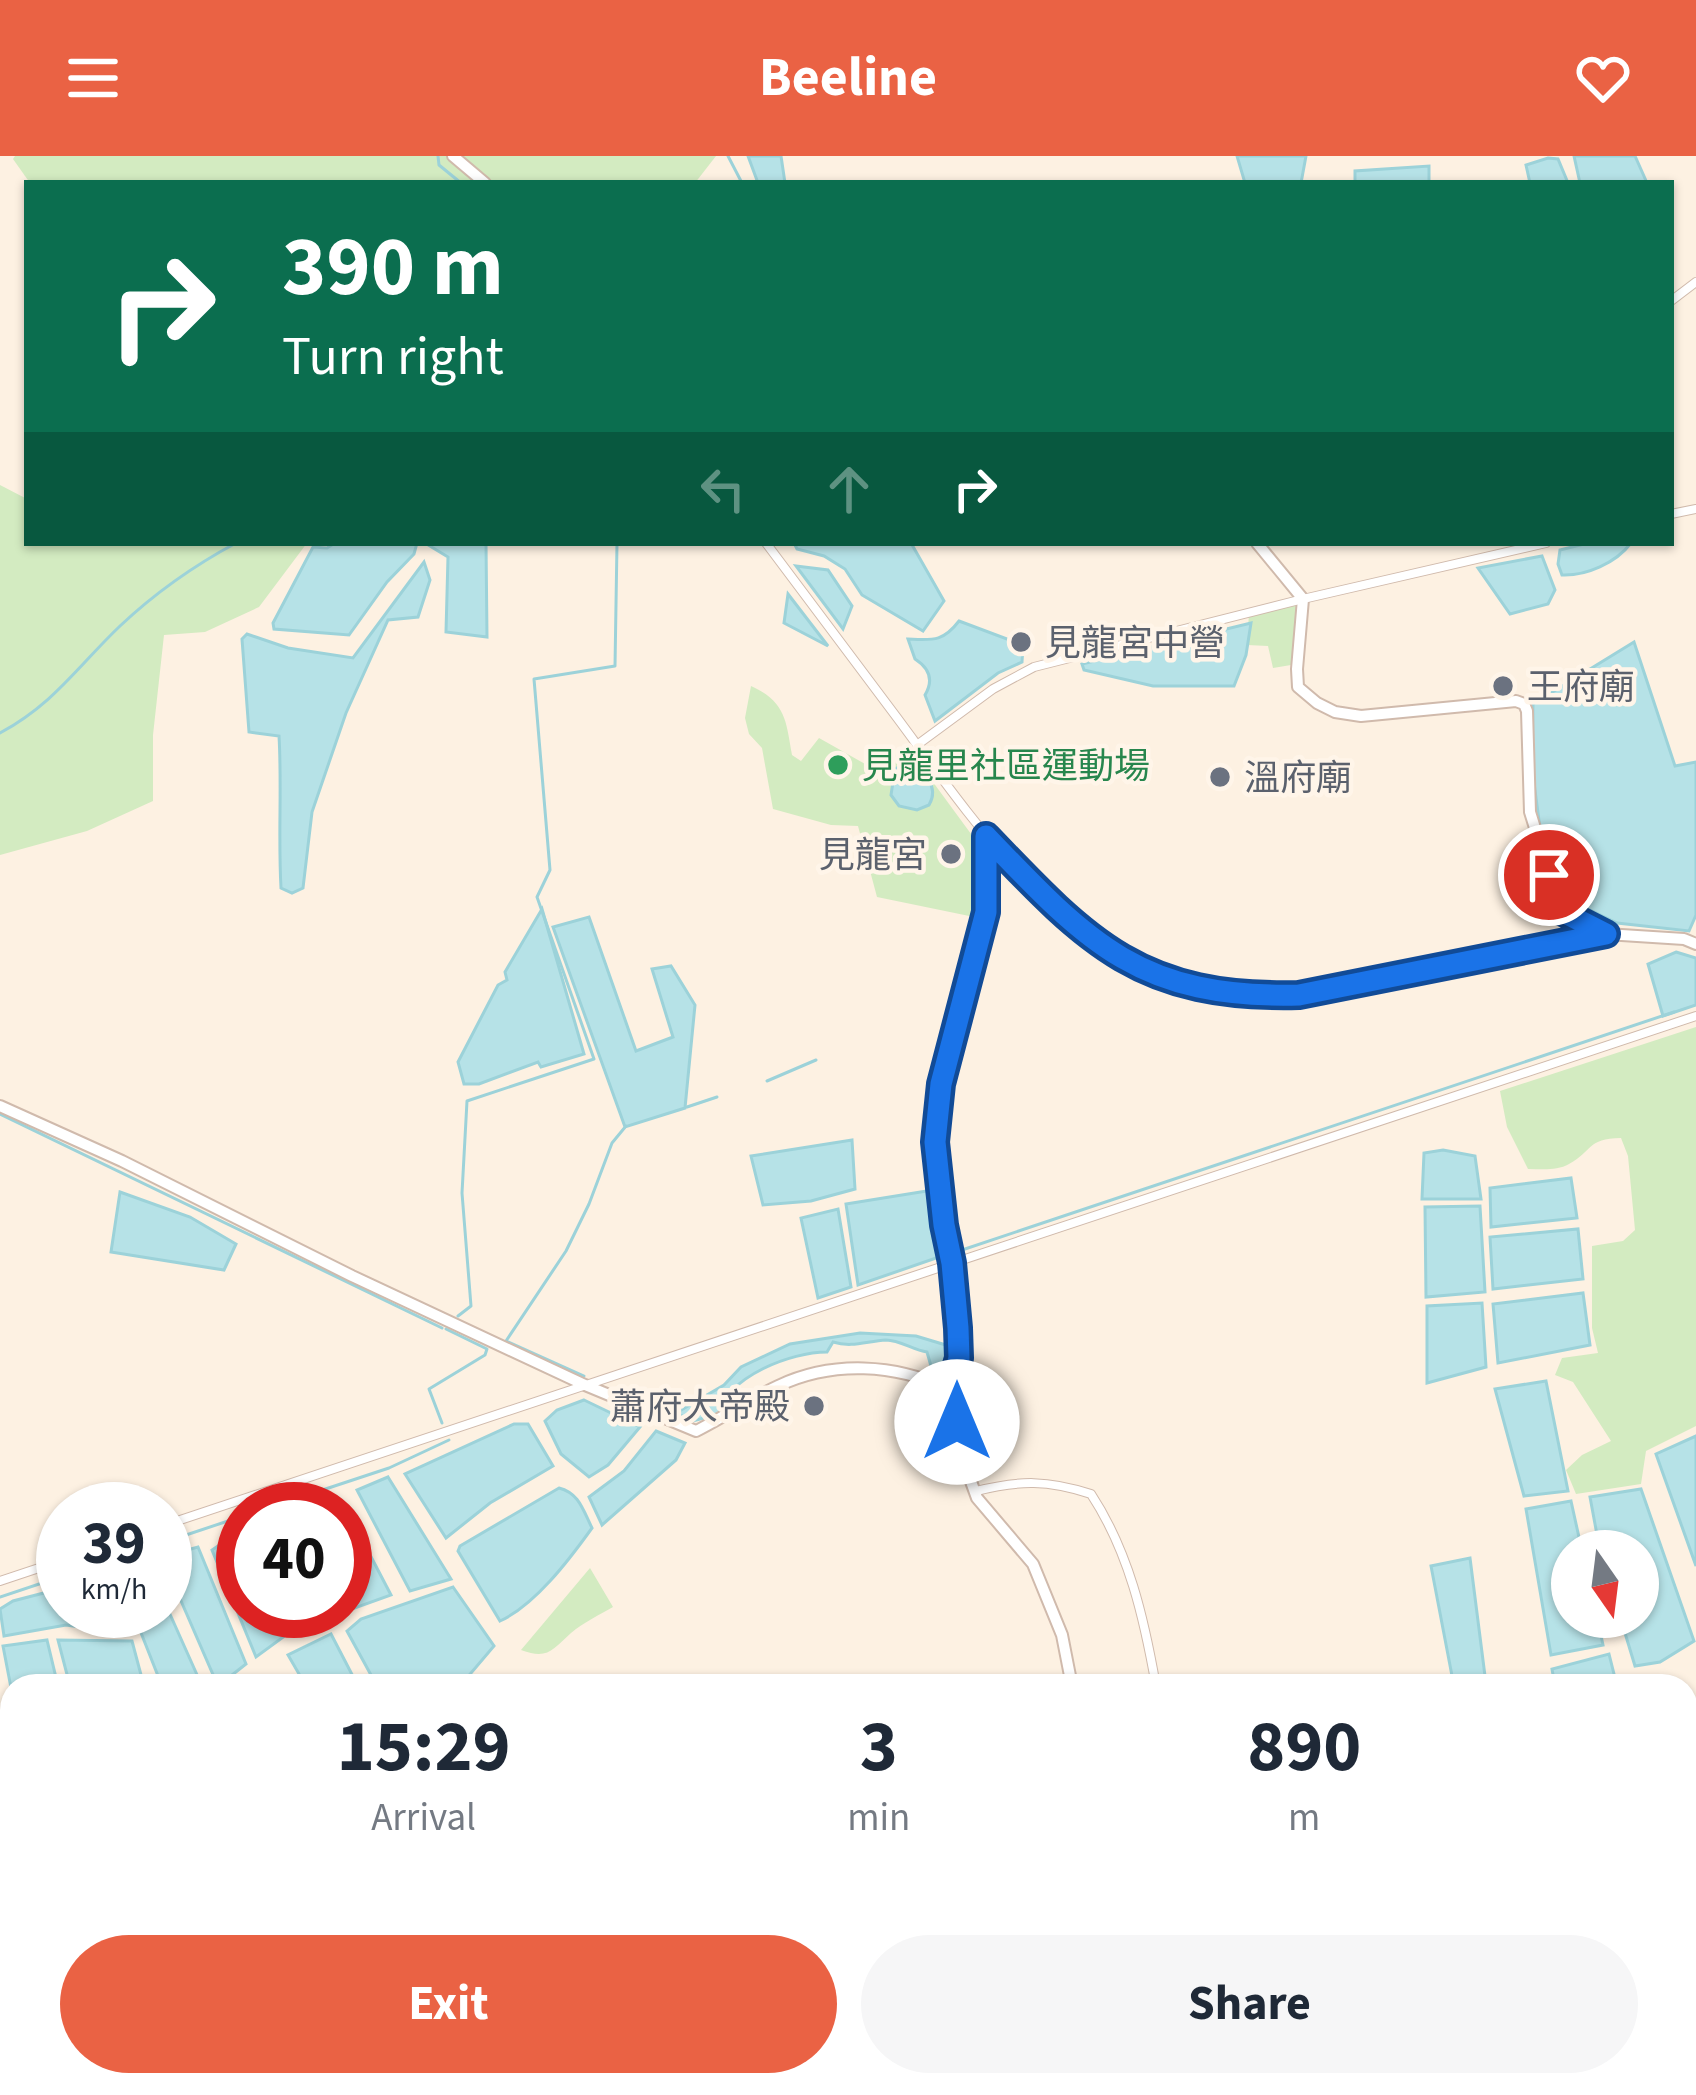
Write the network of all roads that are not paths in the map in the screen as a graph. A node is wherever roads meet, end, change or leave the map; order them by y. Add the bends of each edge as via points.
1 (453, 156) edge
2 (481, 180) edge
3 (768, 546) edge
4 (1259, 546) edge
5 (1533, 546) edge
6 (1303, 599) junction
7 (917, 745) junction
8 (986, 836) junction
9 (1606, 934) junction
10 (1696, 944) edge
11 (1696, 1016) edge
12 (0, 1106) edge
13 (952, 1263) junction
14 (584, 1385) junction
15 (950, 1389) junction
16 (976, 1490) junction
17 (192, 1517) edge
18 (36, 1569) edge
19 (0, 1581) edge
20 (1070, 1674) edge
21 (1154, 1674) edge

1 - 2 street
3 - 7 street
4 - 6 street
5 - 6 street
6 - 7 street via 1034,667
6 - 9 street via 1298,687 1335,712 1524,704 1530,812 1561,911
7 - 8 street
8 - 9 street via 1112,953 1200,990 1299,995
8 - 13 street via 986,912 941,1084 935,1142
9 - 10 street
11 - 13 street
12 - 14 street
13 - 14 street
13 - 15 street via 959,1358
14 - 15 street via 697,1431 780,1385 857,1366
14 - 17 street
15 - 16 street
16 - 20 street via 1033,1564
16 - 21 street via 1038,1481 1091,1494 1126,1560
18 - 19 street

